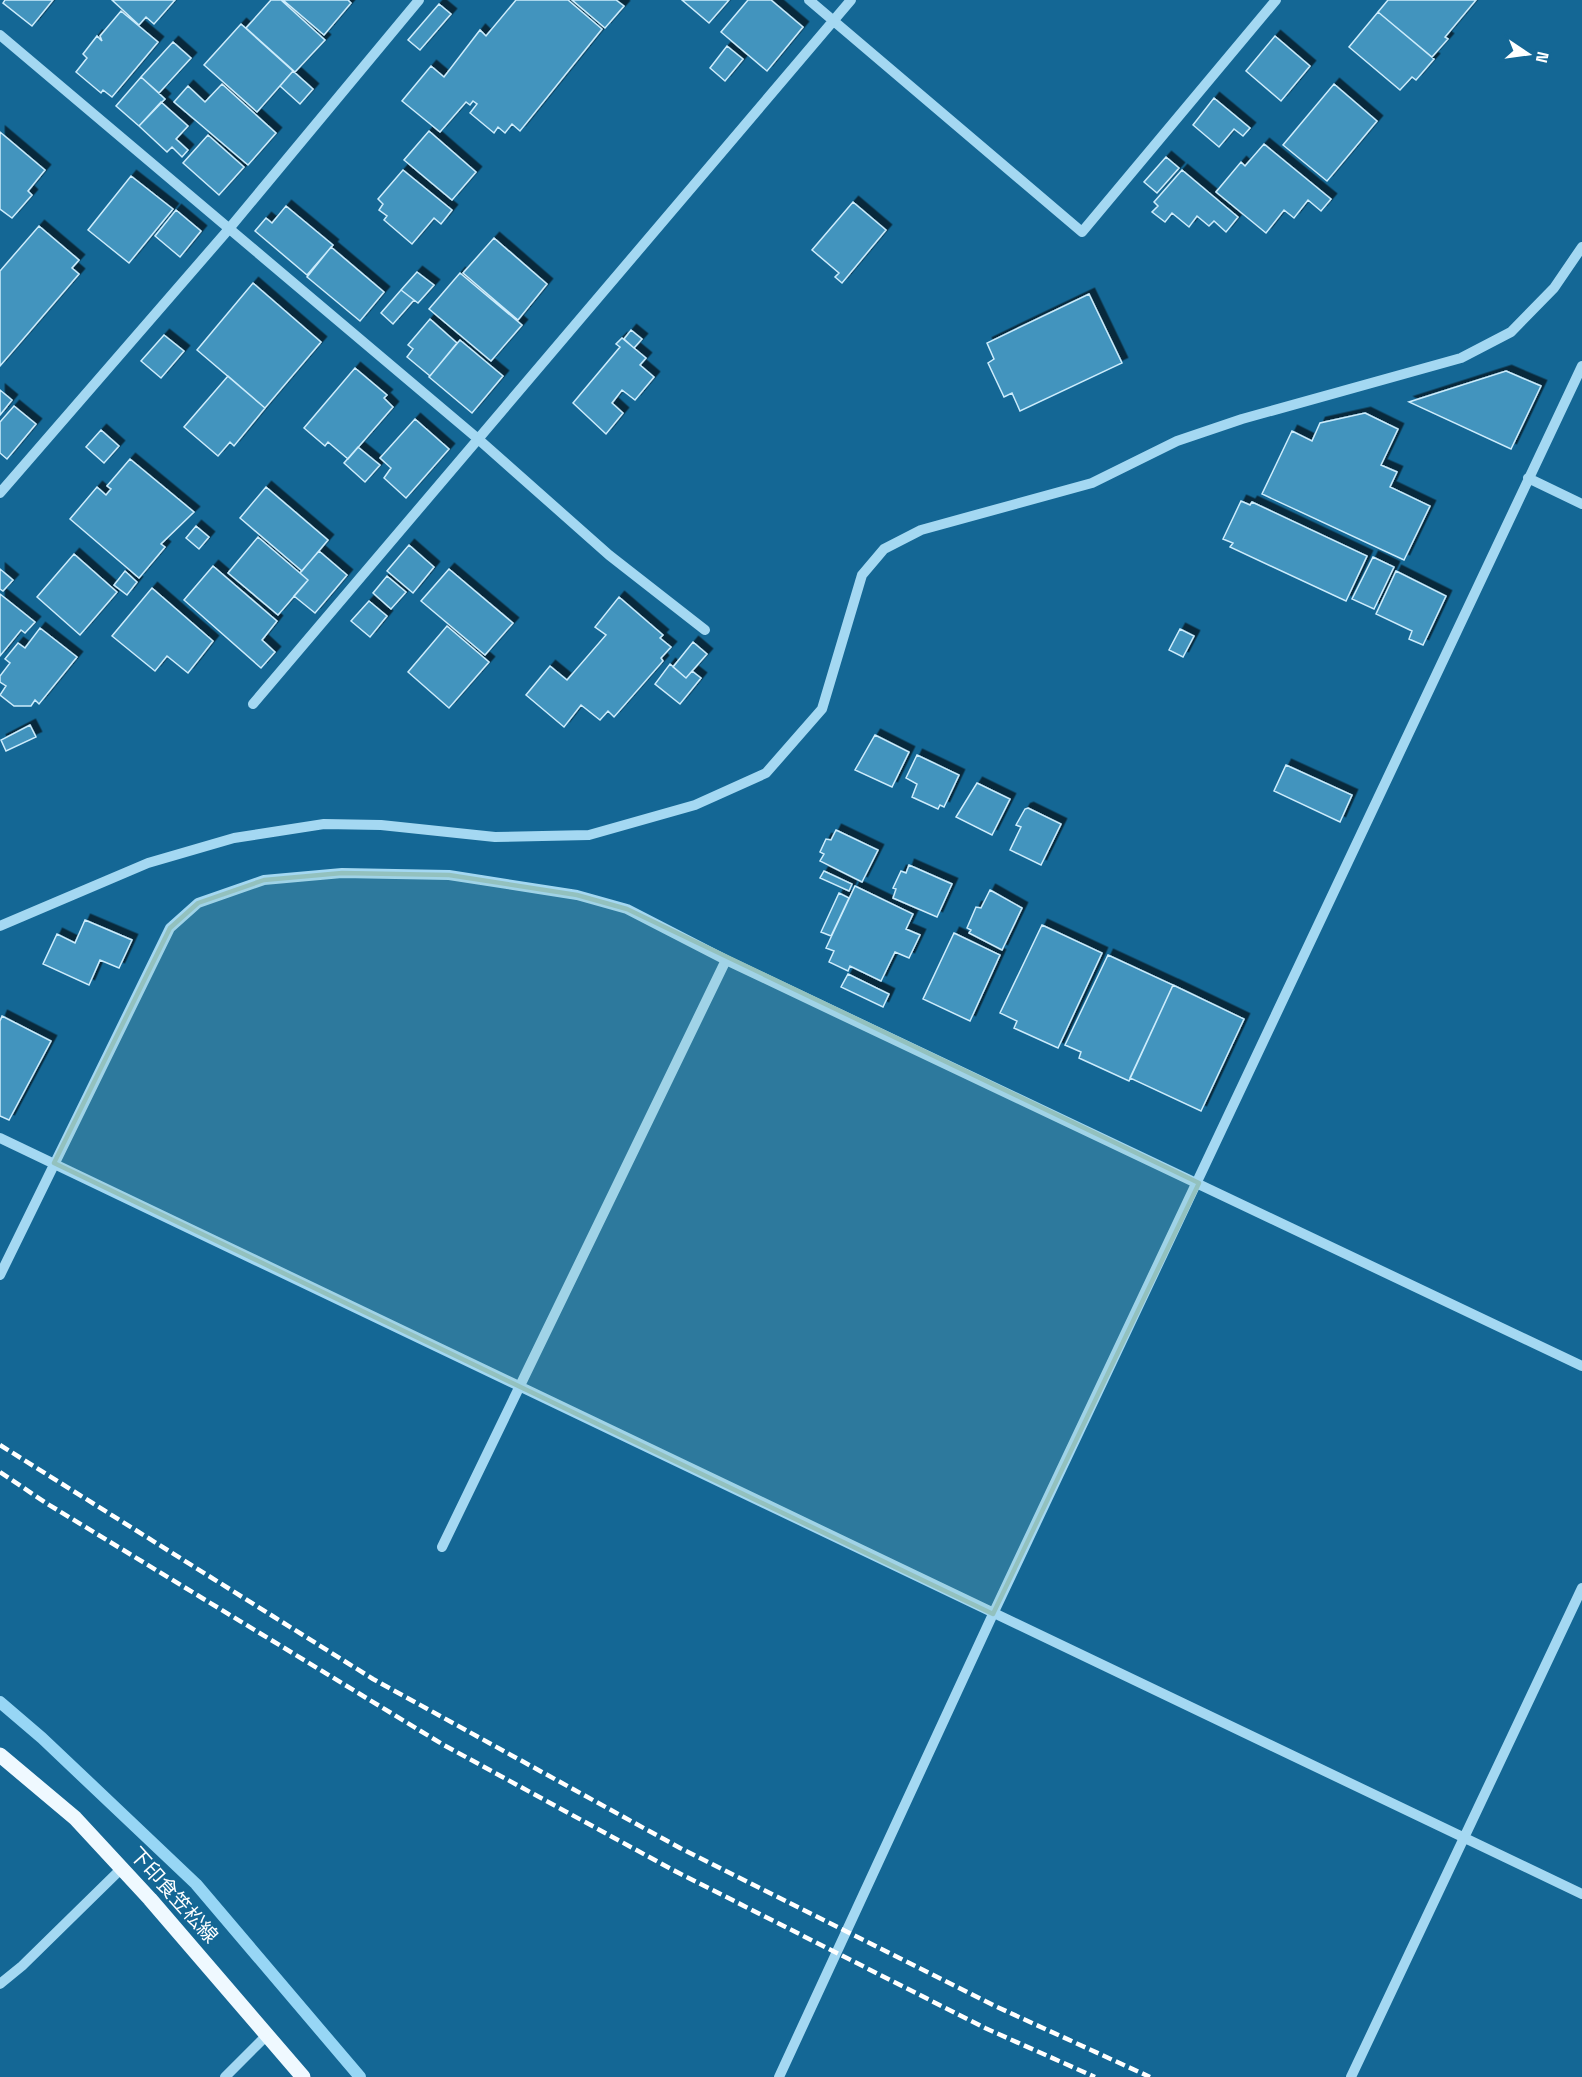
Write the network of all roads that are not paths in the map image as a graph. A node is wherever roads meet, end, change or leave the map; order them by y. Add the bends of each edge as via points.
1 (419, 0) edge
2 (809, 0) edge
3 (851, 0) edge
4 (1276, 0) edge
5 (833, 21) junction
6 (0, 35) edge
7 (228, 230) junction
8 (1582, 247) edge
9 (1582, 366) edge
10 (477, 438) junction
11 (1528, 478) junction
12 (0, 493) edge
13 (1582, 504) edge
14 (705, 630) dead end
15 (253, 704) dead end
16 (0, 926) edge
17 (726, 960) junction
18 (0, 1138) edge
19 (54, 1163) junction
20 (1198, 1183) junction
21 (0, 1275) edge
22 (1582, 1366) edge
23 (517, 1387) junction
24 (442, 1547) dead end
25 (1582, 1588) edge
26 (993, 1614) junction
27 (0, 1755) edge
28 (1464, 1838) junction
29 (122, 1868) junction
30 (1582, 1894) edge
31 (0, 1983) edge
32 (268, 2034) junction
33 (225, 2077) edge
34 (303, 2077) edge
35 (779, 2077) edge
36 (1351, 2077) edge

1 - 7 street
2 - 5 street
3 - 5 street
4 - 5 street via 1082,232
5 - 10 street
6 - 7 street
7 - 10 street
7 - 12 street
8 - 16 street via 1554,288 1511,332 1461,358 1242,419 1177,441 1092,483 921,530 884,549 861,575 822,709 766,773 695,805 589,835 495,837 381,825 324,824 234,838 148,863
9 - 11 street
10 - 14 street via 609,555
10 - 15 street
11 - 13 street
11 - 20 street
17 - 19 street via 627,909 577,895 449,875 342,873 264,880 198,903 170,928
17 - 20 street
17 - 23 street
18 - 19 street
19 - 21 street
19 - 23 street
20 - 22 street
20 - 26 street
23 - 24 street
23 - 26 street
25 - 28 street
26 - 28 street
26 - 35 street
27 - 29 main road, 下印食笠松線 via 75,1818
28 - 30 street
28 - 36 street
29 - 31 street
29 - 32 main road, 下印食笠松線
32 - 33 street
32 - 34 main road, 下印食笠松線

